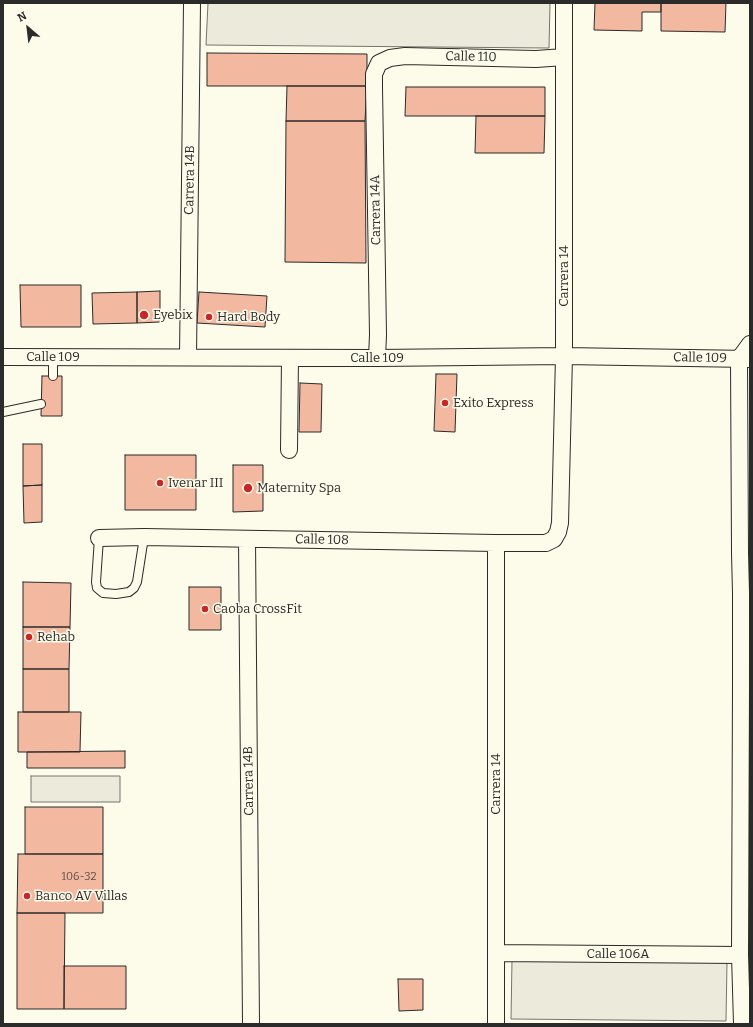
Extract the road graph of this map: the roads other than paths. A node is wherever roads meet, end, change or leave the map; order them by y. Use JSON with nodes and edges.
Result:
{"nodes":[{"id":1,"x":192,"y":3,"type":"edge"},
{"id":2,"x":564,"y":3,"type":"edge"},
{"id":3,"x":564,"y":57,"type":"junction"},
{"id":4,"x":379,"y":63,"type":"joint"},
{"id":5,"x":750,"y":344,"type":"edge"},
{"id":6,"x":564,"y":356,"type":"junction"},
{"id":7,"x":3,"y":357,"type":"edge"},
{"id":8,"x":52,"y":357,"type":"junction"},
{"id":9,"x":188,"y":357,"type":"junction"},
{"id":10,"x":290,"y":358,"type":"junction"},
{"id":11,"x":377,"y":358,"type":"junction"},
{"id":12,"x":744,"y":359,"type":"edge"},
{"id":13,"x":53,"y":376,"type":"dead end"},
{"id":14,"x":41,"y":404,"type":"dead end"},
{"id":15,"x":3,"y":412,"type":"edge"},
{"id":16,"x":289,"y":450,"type":"dead end"},
{"id":17,"x":144,"y":537,"type":"junction"},
{"id":18,"x":99,"y":538,"type":"joint"},
{"id":19,"x":247,"y":539,"type":"junction"},
{"id":20,"x":496,"y":543,"type":"junction"},
{"id":21,"x":546,"y":543,"type":"joint"},
{"id":22,"x":745,"y":553,"type":"edge"},
{"id":23,"x":746,"y":684,"type":"edge"},
{"id":24,"x":496,"y":953,"type":"junction"},
{"id":25,"x":740,"y":955,"type":"junction"},
{"id":26,"x":251,"y":1024,"type":"edge"},
{"id":27,"x":496,"y":1024,"type":"edge"},
{"id":28,"x":742,"y":1024,"type":"edge"}],
"edges":[{"from":1,"to":9,"type":"street","name":"Carrera 14B"},
{"from":2,"to":3,"type":"street","name":"Carrera 14"},
{"from":3,"to":4,"type":"street","name":"Calle 110"},
{"from":3,"to":6,"type":"street","name":"Carrera 14"},
{"from":4,"to":11,"type":"street","name":"Carrera 14A"},
{"from":5,"to":12,"type":"street"},
{"from":6,"to":11,"type":"street","name":"Calle 109"},
{"from":6,"to":12,"type":"street","name":"Calle 109"},
{"from":6,"to":21,"type":"street","name":"Carrera 14"},
{"from":7,"to":8,"type":"street","name":"Calle 109"},
{"from":8,"to":9,"type":"street","name":"Calle 109"},
{"from":8,"to":13,"type":"lane"},
{"from":9,"to":10,"type":"street","name":"Calle 109"},
{"from":10,"to":11,"type":"street","name":"Calle 109"},
{"from":10,"to":16,"type":"street"},
{"from":12,"to":22,"type":"street"},
{"from":14,"to":15,"type":"lane"},
{"from":17,"to":18,"type":"street","name":"Calle 108"},
{"from":17,"to":18,"type":"lane"},
{"from":17,"to":19,"type":"street","name":"Calle 108"},
{"from":19,"to":20,"type":"street","name":"Calle 108"},
{"from":19,"to":26,"type":"street","name":"Carrera 14B"},
{"from":20,"to":21,"type":"street","name":"Calle 108"},
{"from":20,"to":24,"type":"street","name":"Carrera 14"},
{"from":22,"to":23,"type":"street"},
{"from":23,"to":25,"type":"street"},
{"from":24,"to":25,"type":"street","name":"Calle 106A"},
{"from":24,"to":27,"type":"street","name":"Carrera 14"},
{"from":25,"to":28,"type":"street"}]}
